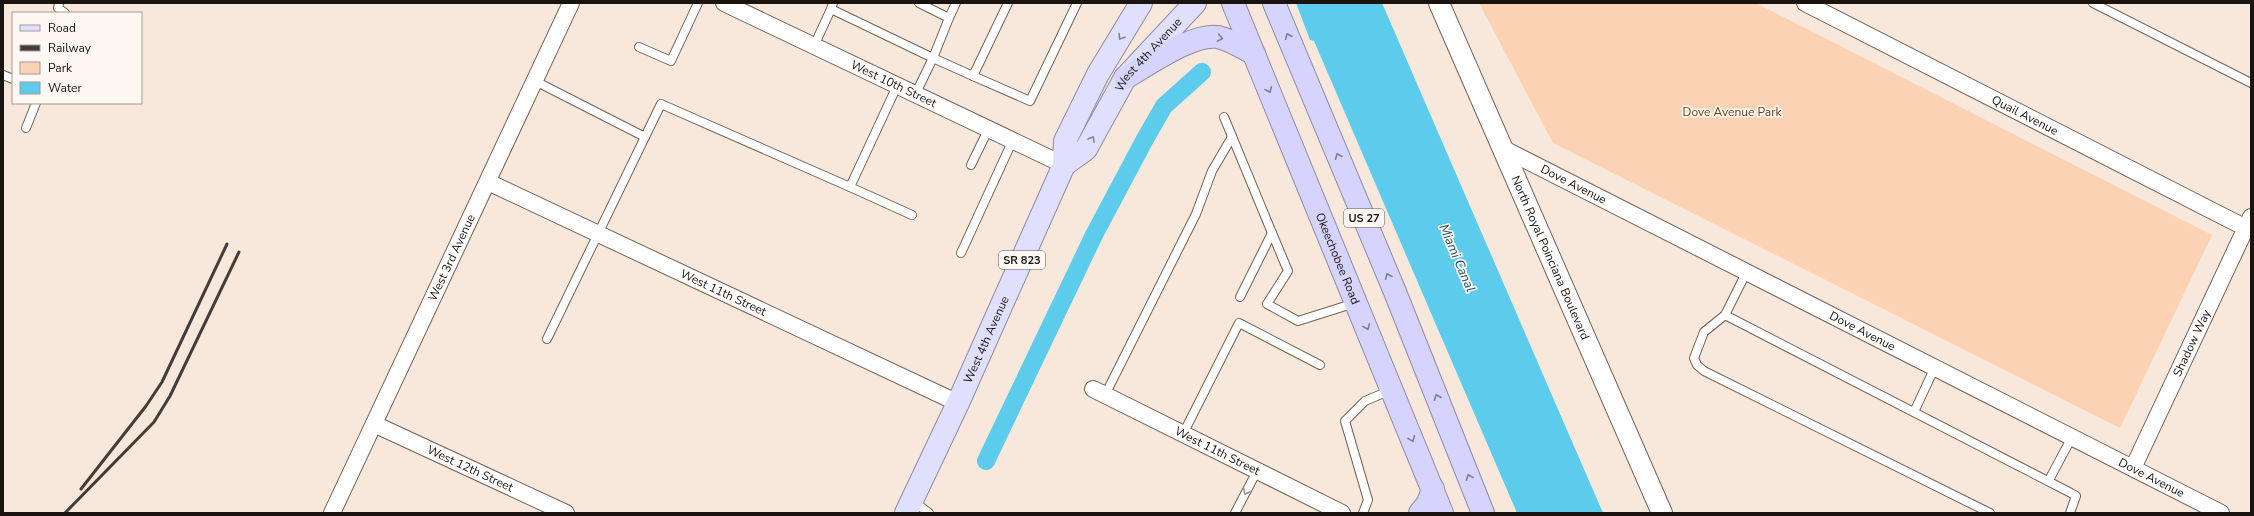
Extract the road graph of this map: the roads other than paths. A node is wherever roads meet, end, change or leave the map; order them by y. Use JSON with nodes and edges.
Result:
{"nodes":[{"id":1,"x":59,"y":3,"type":"edge"},
{"id":2,"x":571,"y":3,"type":"edge"},
{"id":3,"x":698,"y":3,"type":"edge"},
{"id":4,"x":724,"y":3,"type":"edge"},
{"id":5,"x":919,"y":3,"type":"edge"},
{"id":6,"x":956,"y":3,"type":"edge"},
{"id":7,"x":1008,"y":3,"type":"edge"},
{"id":8,"x":1077,"y":3,"type":"edge"},
{"id":9,"x":1141,"y":3,"type":"edge"},
{"id":10,"x":1195,"y":3,"type":"edge"},
{"id":11,"x":1233,"y":3,"type":"edge"},
{"id":12,"x":1274,"y":3,"type":"edge"},
{"id":13,"x":1439,"y":3,"type":"edge"},
{"id":14,"x":1805,"y":3,"type":"edge"},
{"id":15,"x":2093,"y":3,"type":"edge"},
{"id":16,"x":832,"y":6,"type":"edge"},
{"id":17,"x":64,"y":12,"type":"edge"},
{"id":18,"x":949,"y":18,"type":"junction"},
{"id":19,"x":814,"y":46,"type":"junction"},
{"id":20,"x":639,"y":47,"type":"dead end"},
{"id":21,"x":1254,"y":54,"type":"junction"},
{"id":22,"x":932,"y":58,"type":"junction"},
{"id":23,"x":973,"y":76,"type":"junction"},
{"id":24,"x":1125,"y":78,"type":"junction"},
{"id":25,"x":535,"y":81,"type":"junction"},
{"id":26,"x":2251,"y":83,"type":"edge"},
{"id":27,"x":897,"y":86,"type":"junction"},
{"id":28,"x":915,"y":95,"type":"junction"},
{"id":29,"x":36,"y":104,"type":"edge"},
{"id":30,"x":1224,"y":117,"type":"dead end"},
{"id":31,"x":26,"y":128,"type":"dead end"},
{"id":32,"x":988,"y":130,"type":"junction"},
{"id":33,"x":645,"y":137,"type":"junction"},
{"id":34,"x":1232,"y":137,"type":"junction"},
{"id":35,"x":1012,"y":142,"type":"junction"},
{"id":36,"x":1504,"y":149,"type":"junction"},
{"id":37,"x":971,"y":165,"type":"dead end"},
{"id":38,"x":1064,"y":165,"type":"junction"},
{"id":39,"x":488,"y":182,"type":"junction"},
{"id":40,"x":850,"y":187,"type":"junction"},
{"id":41,"x":912,"y":215,"type":"dead end"},
{"id":42,"x":2248,"y":223,"type":"edge"},
{"id":43,"x":1272,"y":233,"type":"junction"},
{"id":44,"x":597,"y":234,"type":"junction"},
{"id":45,"x":961,"y":253,"type":"dead end"},
{"id":46,"x":1747,"y":271,"type":"junction"},
{"id":47,"x":1240,"y":296,"type":"dead end"},
{"id":48,"x":1357,"y":303,"type":"junction"},
{"id":49,"x":1725,"y":315,"type":"junction"},
{"id":50,"x":547,"y":339,"type":"dead end"},
{"id":51,"x":1320,"y":365,"type":"dead end"},
{"id":52,"x":1935,"y":367,"type":"junction"},
{"id":53,"x":1392,"y":390,"type":"junction"},
{"id":54,"x":1099,"y":392,"type":"joint"},
{"id":55,"x":958,"y":403,"type":"junction"},
{"id":56,"x":1914,"y":412,"type":"junction"},
{"id":57,"x":374,"y":424,"type":"junction"},
{"id":58,"x":1183,"y":434,"type":"junction"},
{"id":59,"x":2072,"y":437,"type":"junction"},
{"id":60,"x":2133,"y":468,"type":"junction"},
{"id":61,"x":1257,"y":471,"type":"junction"},
{"id":62,"x":2050,"y":480,"type":"junction"},
{"id":63,"x":1433,"y":489,"type":"junction"},
{"id":64,"x":916,"y":509,"type":"edge"},
{"id":65,"x":332,"y":513,"type":"edge"},
{"id":66,"x":566,"y":513,"type":"edge"},
{"id":67,"x":1235,"y":513,"type":"edge"},
{"id":68,"x":1342,"y":513,"type":"edge"},
{"id":69,"x":1363,"y":513,"type":"edge"},
{"id":70,"x":1420,"y":513,"type":"edge"},
{"id":71,"x":1442,"y":513,"type":"edge"},
{"id":72,"x":1483,"y":513,"type":"edge"},
{"id":73,"x":1662,"y":513,"type":"edge"},
{"id":74,"x":1990,"y":513,"type":"edge"},
{"id":75,"x":2070,"y":513,"type":"edge"},
{"id":76,"x":2221,"y":513,"type":"edge"}],
"edges":[{"from":1,"to":17,"type":"lane"},
{"from":2,"to":25,"type":"street","name":"West 3rd Avenue"},
{"from":3,"to":20,"type":"lane"},
{"from":4,"to":19,"type":"street","name":"West 10th Street"},
{"from":5,"to":18,"type":"lane"},
{"from":6,"to":18,"type":"lane"},
{"from":7,"to":23,"type":"lane"},
{"from":8,"to":23,"type":"lane"},
{"from":9,"to":38,"type":"main road","name":"West 4th Avenue","number":"SR 823","one_way":true},
{"from":10,"to":24,"type":"main road","name":"West 4th Avenue","number":"SR 823"},
{"from":11,"to":21,"type":"highway","name":"Okeechobee Road","number":"US 27"},
{"from":72,"to":12,"type":"highway","number":"US 27","one_way":true},
{"from":13,"to":36,"type":"street","name":"North Royal Poinciana Boulevard"},
{"from":14,"to":42,"type":"street","name":"Quail Avenue"},
{"from":15,"to":26,"type":"lane"},
{"from":16,"to":19,"type":"lane"},
{"from":16,"to":22,"type":"lane"},
{"from":18,"to":22,"type":"lane"},
{"from":19,"to":27,"type":"street","name":"West 10th Street"},
{"from":24,"to":21,"type":"highway","one_way":true},
{"from":21,"to":48,"type":"highway","name":"Okeechobee Road","number":"US 27","one_way":true},
{"from":22,"to":23,"type":"lane"},
{"from":22,"to":28,"type":"lane"},
{"from":38,"to":24,"type":"main road","name":"West 4th Avenue","number":"SR 823","one_way":true},
{"from":25,"to":33,"type":"lane"},
{"from":25,"to":39,"type":"street","name":"West 3rd Avenue"},
{"from":27,"to":28,"type":"street","name":"West 10th Street"},
{"from":27,"to":40,"type":"lane"},
{"from":28,"to":32,"type":"street","name":"West 10th Street"},
{"from":29,"to":31,"type":"lane"},
{"from":30,"to":34,"type":"lane"},
{"from":32,"to":35,"type":"street","name":"West 10th Street"},
{"from":32,"to":37,"type":"lane"},
{"from":33,"to":40,"type":"lane"},
{"from":33,"to":44,"type":"lane"},
{"from":34,"to":43,"type":"lane"},
{"from":34,"to":54,"type":"lane"},
{"from":35,"to":38,"type":"street","name":"West 10th Street"},
{"from":35,"to":45,"type":"lane"},
{"from":36,"to":46,"type":"street","name":"Dove Avenue"},
{"from":36,"to":73,"type":"street","name":"North Royal Poinciana Boulevard"},
{"from":38,"to":55,"type":"main road","name":"West 4th Avenue","number":"SR 823"},
{"from":39,"to":44,"type":"street","name":"West 11th Street"},
{"from":39,"to":57,"type":"street","name":"West 3rd Avenue"},
{"from":40,"to":41,"type":"lane"},
{"from":42,"to":60,"type":"street","name":"Shadow Way"},
{"from":43,"to":47,"type":"lane"},
{"from":43,"to":48,"type":"lane"},
{"from":44,"to":50,"type":"lane"},
{"from":44,"to":55,"type":"street","name":"West 11th Street"},
{"from":46,"to":49,"type":"lane"},
{"from":46,"to":52,"type":"street","name":"Dove Avenue"},
{"from":48,"to":53,"type":"highway","name":"Okeechobee Road","number":"US 27","one_way":true},
{"from":49,"to":56,"type":"lane"},
{"from":49,"to":74,"type":"lane"},
{"from":51,"to":58,"type":"lane"},
{"from":52,"to":56,"type":"lane"},
{"from":52,"to":59,"type":"street","name":"Dove Avenue"},
{"from":53,"to":63,"type":"highway","name":"Okeechobee Road","number":"US 27","one_way":true},
{"from":53,"to":69,"type":"lane"},
{"from":54,"to":58,"type":"street","name":"West 11th Street"},
{"from":55,"to":64,"type":"main road","name":"West 4th Avenue","number":"SR 823"},
{"from":56,"to":62,"type":"lane"},
{"from":57,"to":65,"type":"street","name":"West 3rd Avenue"},
{"from":57,"to":66,"type":"street","name":"West 12th Street"},
{"from":58,"to":61,"type":"street","name":"West 11th Street"},
{"from":59,"to":60,"type":"street","name":"Dove Avenue"},
{"from":59,"to":62,"type":"lane"},
{"from":60,"to":76,"type":"street","name":"Dove Avenue"},
{"from":61,"to":67,"type":"lane","one_way":true},
{"from":61,"to":68,"type":"street","name":"West 11th Street"},
{"from":62,"to":75,"type":"lane"},
{"from":63,"to":70,"type":"highway"},
{"from":63,"to":71,"type":"highway","name":"Okeechobee Road","number":"US 27"}]}
